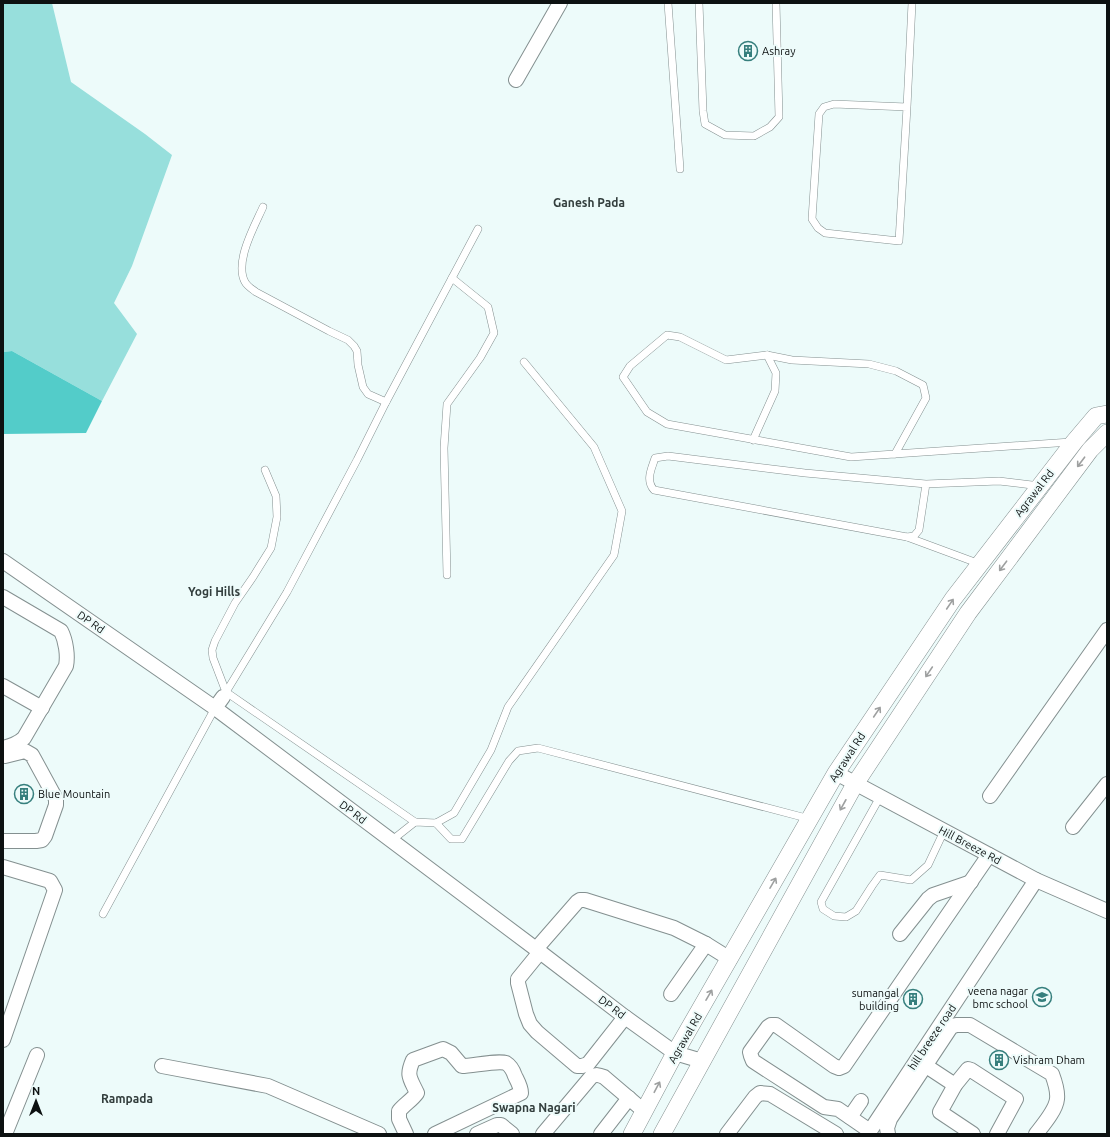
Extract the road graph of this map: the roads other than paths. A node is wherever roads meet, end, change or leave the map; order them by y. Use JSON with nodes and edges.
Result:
{"nodes":[{"id":1,"x":560,"y":3,"type":"edge"},
{"id":2,"x":668,"y":3,"type":"edge"},
{"id":3,"x":699,"y":3,"type":"edge"},
{"id":4,"x":776,"y":3,"type":"edge"},
{"id":5,"x":912,"y":3,"type":"edge"},
{"id":6,"x":516,"y":80,"type":"dead end"},
{"id":7,"x":907,"y":108,"type":"junction"},
{"id":8,"x":680,"y":169,"type":"dead end"},
{"id":9,"x":263,"y":207,"type":"dead end"},
{"id":10,"x":478,"y":228,"type":"dead end"},
{"id":11,"x":452,"y":278,"type":"junction"},
{"id":12,"x":767,"y":355,"type":"junction"},
{"id":13,"x":524,"y":362,"type":"dead end"},
{"id":14,"x":386,"y":402,"type":"junction"},
{"id":15,"x":1107,"y":414,"type":"edge"},
{"id":16,"x":1107,"y":433,"type":"edge"},
{"id":17,"x":753,"y":440,"type":"junction"},
{"id":18,"x":1074,"y":442,"type":"junction"},
{"id":19,"x":895,"y":454,"type":"junction"},
{"id":20,"x":265,"y":470,"type":"dead end"},
{"id":21,"x":926,"y":484,"type":"junction"},
{"id":22,"x":1040,"y":486,"type":"junction"},
{"id":23,"x":907,"y":537,"type":"junction"},
{"id":24,"x":3,"y":561,"type":"edge"},
{"id":25,"x":980,"y":564,"type":"junction"},
{"id":26,"x":447,"y":574,"type":"dead end"},
{"id":27,"x":3,"y":597,"type":"edge"},
{"id":28,"x":1107,"y":630,"type":"edge"},
{"id":29,"x":3,"y":686,"type":"edge"},
{"id":30,"x":222,"y":699,"type":"junction"},
{"id":31,"x":42,"y":708,"type":"junction"},
{"id":32,"x":3,"y":748,"type":"edge"},
{"id":33,"x":3,"y":756,"type":"edge"},
{"id":34,"x":836,"y":773,"type":"junction"},
{"id":35,"x":855,"y":784,"type":"junction"},
{"id":36,"x":1107,"y":784,"type":"edge"},
{"id":37,"x":990,"y":796,"type":"dead end"},
{"id":38,"x":880,"y":797,"type":"junction"},
{"id":39,"x":810,"y":819,"type":"junction"},
{"id":40,"x":415,"y":822,"type":"junction"},
{"id":41,"x":436,"y":823,"type":"junction"},
{"id":42,"x":1073,"y":827,"type":"dead end"},
{"id":43,"x":944,"y":831,"type":"junction"},
{"id":44,"x":3,"y":841,"type":"edge"},
{"id":45,"x":391,"y":841,"type":"junction"},
{"id":46,"x":989,"y":855,"type":"junction"},
{"id":47,"x":3,"y":867,"type":"edge"},
{"id":48,"x":1036,"y":880,"type":"junction"},
{"id":49,"x":970,"y":882,"type":"junction"},
{"id":50,"x":1107,"y":911,"type":"edge"},
{"id":51,"x":103,"y":914,"type":"dead end"},
{"id":52,"x":900,"y":934,"type":"dead end"},
{"id":53,"x":706,"y":944,"type":"junction"},
{"id":54,"x":538,"y":951,"type":"junction"},
{"id":55,"x":730,"y":959,"type":"junction"},
{"id":56,"x":671,"y":994,"type":"dead end"},
{"id":57,"x":625,"y":1017,"type":"junction"},
{"id":58,"x":3,"y":1040,"type":"edge"},
{"id":59,"x":675,"y":1054,"type":"junction"},
{"id":60,"x":37,"y":1055,"type":"dead end"},
{"id":61,"x":702,"y":1061,"type":"junction"},
{"id":62,"x":921,"y":1062,"type":"junction"},
{"id":63,"x":162,"y":1066,"type":"dead end"},
{"id":64,"x":955,"y":1085,"type":"junction"},
{"id":65,"x":629,"y":1098,"type":"junction"},
{"id":66,"x":861,"y":1101,"type":"dead end"},
{"id":67,"x":644,"y":1111,"type":"junction"},
{"id":68,"x":850,"y":1117,"type":"junction"},
{"id":69,"x":869,"y":1132,"type":"edge"},
{"id":70,"x":5,"y":1134,"type":"edge"},
{"id":71,"x":379,"y":1134,"type":"edge"},
{"id":72,"x":406,"y":1134,"type":"edge"},
{"id":73,"x":434,"y":1134,"type":"edge"},
{"id":74,"x":477,"y":1134,"type":"edge"},
{"id":75,"x":512,"y":1134,"type":"edge"},
{"id":76,"x":543,"y":1134,"type":"edge"},
{"id":77,"x":601,"y":1134,"type":"edge"},
{"id":78,"x":632,"y":1134,"type":"edge"},
{"id":79,"x":662,"y":1134,"type":"edge"},
{"id":80,"x":727,"y":1134,"type":"edge"},
{"id":81,"x":836,"y":1134,"type":"edge"},
{"id":82,"x":888,"y":1134,"type":"edge"},
{"id":83,"x":973,"y":1134,"type":"edge"},
{"id":84,"x":997,"y":1134,"type":"edge"},
{"id":85,"x":1036,"y":1134,"type":"edge"}],
"edges":[{"from":1,"to":6,"type":"street"},
{"from":2,"to":8,"type":"lane"},
{"from":3,"to":4,"type":"lane"},
{"from":5,"to":7,"type":"lane"},
{"from":7,"to":7,"type":"lane"},
{"from":9,"to":14,"type":"lane"},
{"from":10,"to":11,"type":"lane"},
{"from":11,"to":14,"type":"lane"},
{"from":11,"to":26,"type":"lane"},
{"from":12,"to":17,"type":"lane"},
{"from":12,"to":17,"type":"lane"},
{"from":12,"to":19,"type":"lane"},
{"from":13,"to":41,"type":"lane"},
{"from":14,"to":30,"type":"lane"},
{"from":15,"to":18,"type":"street","name":"Agrawal Rd"},
{"from":16,"to":35,"type":"street","name":"Agrawal Rd","one_way":true},
{"from":17,"to":19,"type":"lane"},
{"from":18,"to":19,"type":"lane"},
{"from":18,"to":22,"type":"street","name":"Agrawal Rd"},
{"from":20,"to":30,"type":"lane"},
{"from":21,"to":22,"type":"lane"},
{"from":21,"to":23,"type":"lane"},
{"from":21,"to":23,"type":"lane"},
{"from":22,"to":25,"type":"street","name":"Agrawal Rd"},
{"from":23,"to":25,"type":"lane"},
{"from":24,"to":30,"type":"street","name":"DP Rd"},
{"from":34,"to":25,"type":"street","name":"Agrawal Rd","one_way":true},
{"from":27,"to":31,"type":"street"},
{"from":28,"to":37,"type":"street"},
{"from":29,"to":31,"type":"street"},
{"from":30,"to":40,"type":"lane"},
{"from":30,"to":45,"type":"street","name":"DP Rd"},
{"from":30,"to":51,"type":"lane"},
{"from":31,"to":32,"type":"street"},
{"from":33,"to":44,"type":"street"},
{"from":34,"to":35,"type":"street","name":"Hill Breeze Rd"},
{"from":34,"to":39,"type":"street","name":"Agrawal Rd"},
{"from":35,"to":38,"type":"street","name":"Hill Breeze Rd"},
{"from":35,"to":61,"type":"street","name":"Agrawal Rd","one_way":true},
{"from":36,"to":42,"type":"street"},
{"from":38,"to":43,"type":"street","name":"Hill Breeze Rd"},
{"from":38,"to":43,"type":"lane"},
{"from":39,"to":41,"type":"lane"},
{"from":55,"to":39,"type":"street","name":"Agrawal Rd","one_way":true},
{"from":40,"to":41,"type":"lane"},
{"from":40,"to":45,"type":"lane"},
{"from":43,"to":46,"type":"street","name":"Hill Breeze Rd"},
{"from":45,"to":54,"type":"street","name":"DP Rd"},
{"from":46,"to":48,"type":"street","name":"Hill Breeze Rd"},
{"from":46,"to":49,"type":"street"},
{"from":47,"to":58,"type":"street"},
{"from":48,"to":50,"type":"street","name":"Hill Breeze Rd"},
{"from":48,"to":62,"type":"street","name":"hill breeze road"},
{"from":49,"to":52,"type":"street"},
{"from":49,"to":68,"type":"street"},
{"from":53,"to":54,"type":"street"},
{"from":53,"to":55,"type":"street"},
{"from":53,"to":56,"type":"street"},
{"from":54,"to":57,"type":"street","name":"DP Rd"},
{"from":54,"to":57,"type":"street"},
{"from":59,"to":55,"type":"street","name":"Agrawal Rd","one_way":true},
{"from":57,"to":59,"type":"street","name":"DP Rd"},
{"from":59,"to":61,"type":"street","name":"DP Rd"},
{"from":67,"to":59,"type":"street","name":"Agrawal Rd","one_way":true},
{"from":60,"to":70,"type":"street"},
{"from":61,"to":79,"type":"street","name":"Agrawal Rd"},
{"from":62,"to":64,"type":"street"},
{"from":62,"to":69,"type":"street","name":"hill breeze road"},
{"from":62,"to":82,"type":"street"},
{"from":62,"to":85,"type":"street"},
{"from":63,"to":71,"type":"street"},
{"from":64,"to":83,"type":"street"},
{"from":64,"to":84,"type":"street"},
{"from":65,"to":67,"type":"street"},
{"from":65,"to":76,"type":"street"},
{"from":65,"to":77,"type":"street"},
{"from":66,"to":68,"type":"street"},
{"from":67,"to":78,"type":"street","name":"Agrawal Rd"},
{"from":68,"to":69,"type":"street"},
{"from":72,"to":73,"type":"street"},
{"from":74,"to":75,"type":"street"},
{"from":80,"to":81,"type":"street"}]}
